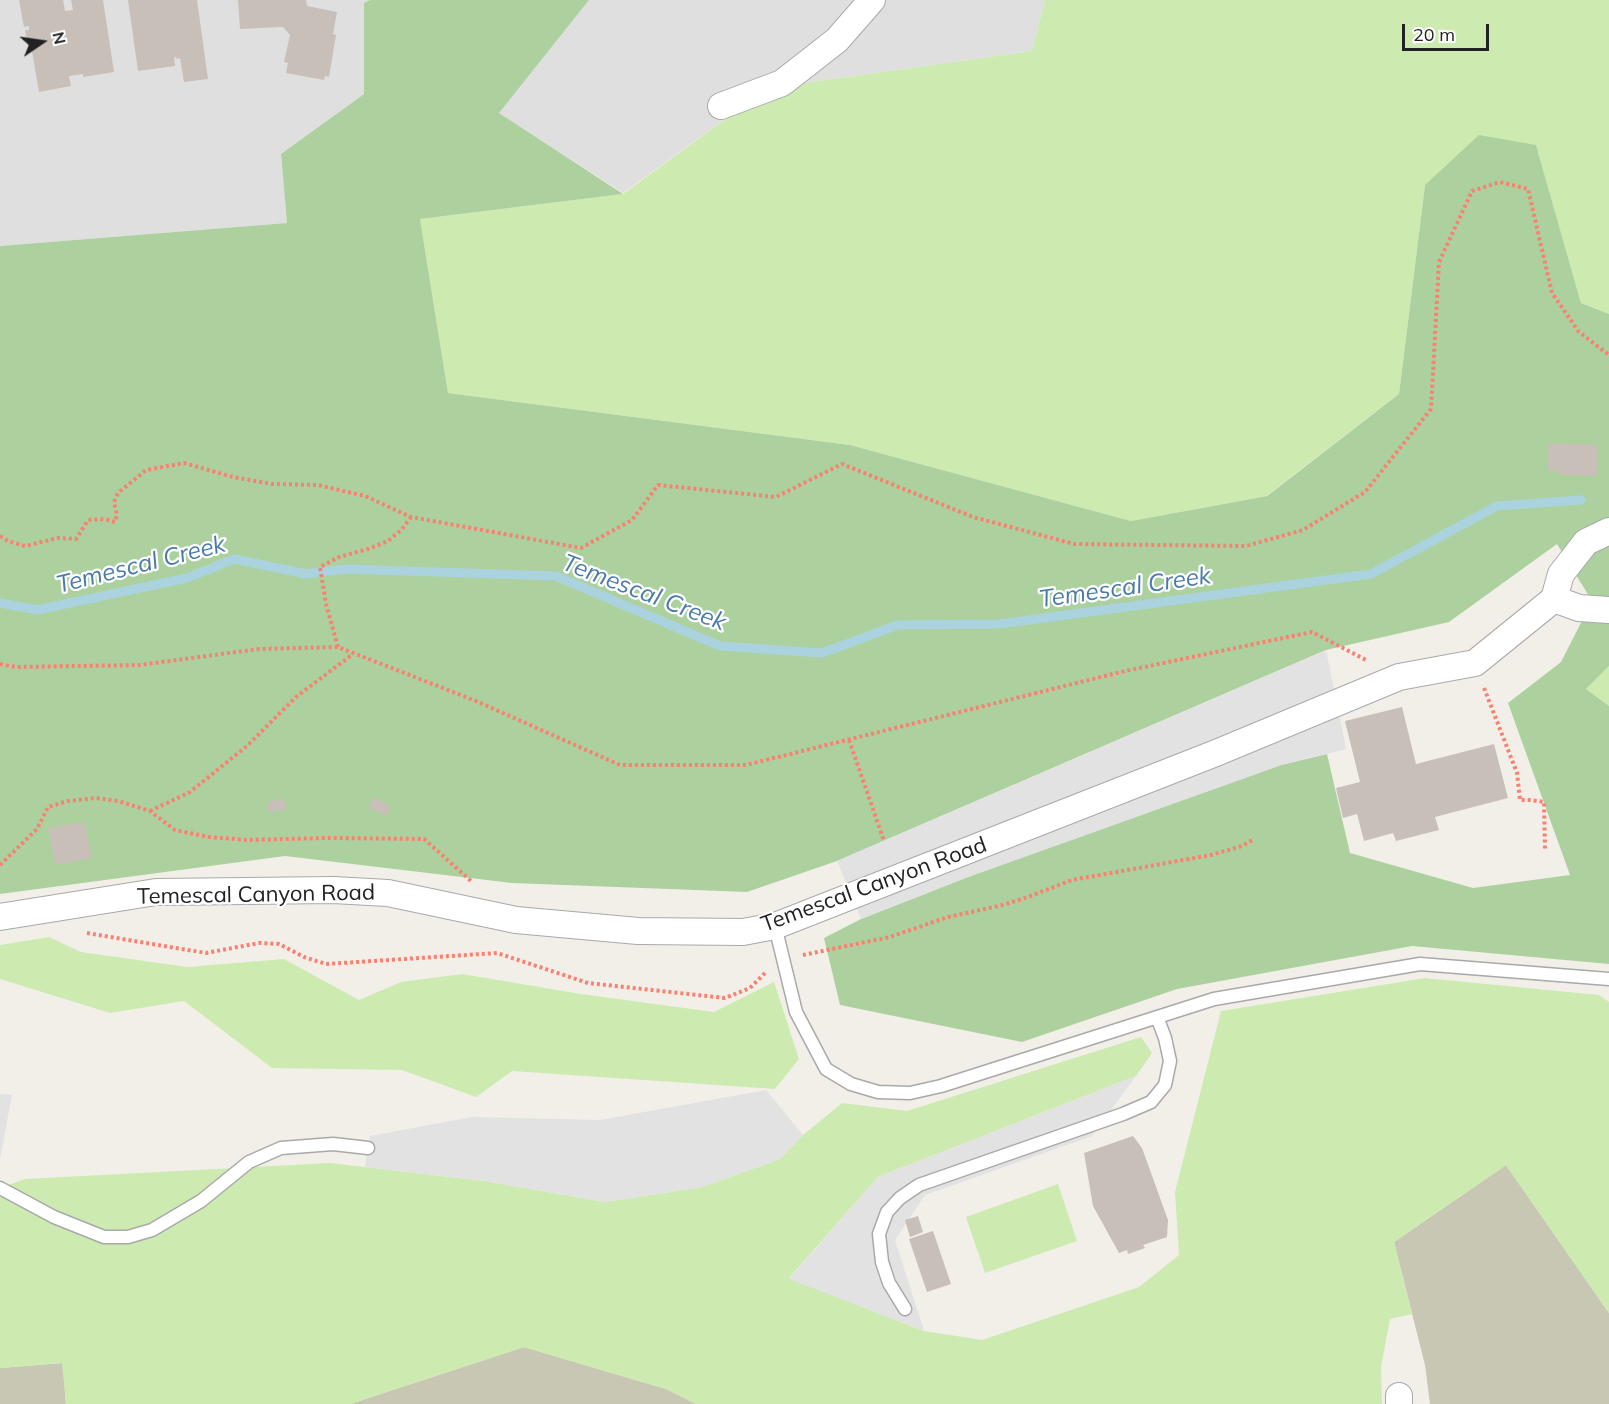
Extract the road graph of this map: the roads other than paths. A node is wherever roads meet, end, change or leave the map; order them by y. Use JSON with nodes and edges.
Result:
{"nodes":[{"id":1,"x":872,"y":0,"type":"edge"},
{"id":2,"x":721,"y":106,"type":"dead end"},
{"id":3,"x":1609,"y":531,"type":"edge"},
{"id":4,"x":1554,"y":599,"type":"junction"},
{"id":5,"x":1609,"y":610,"type":"edge"},
{"id":6,"x":0,"y":917,"type":"edge"},
{"id":7,"x":775,"y":926,"type":"junction"},
{"id":8,"x":1609,"y":979,"type":"edge"},
{"id":9,"x":1157,"y":1017,"type":"junction"},
{"id":10,"x":368,"y":1148,"type":"dead end"},
{"id":11,"x":0,"y":1188,"type":"edge"},
{"id":12,"x":905,"y":1309,"type":"dead end"}],
"edges":[{"from":1,"to":2,"type":"street"},
{"from":3,"to":4,"type":"street"},
{"from":4,"to":5,"type":"street"},
{"from":4,"to":7,"type":"street","name":"Temescal Canyon Road"},
{"from":6,"to":7,"type":"street","name":"Temescal Canyon Road"},
{"from":7,"to":9,"type":"lane"},
{"from":8,"to":9,"type":"lane"},
{"from":9,"to":12,"type":"lane"},
{"from":10,"to":11,"type":"lane"}]}
